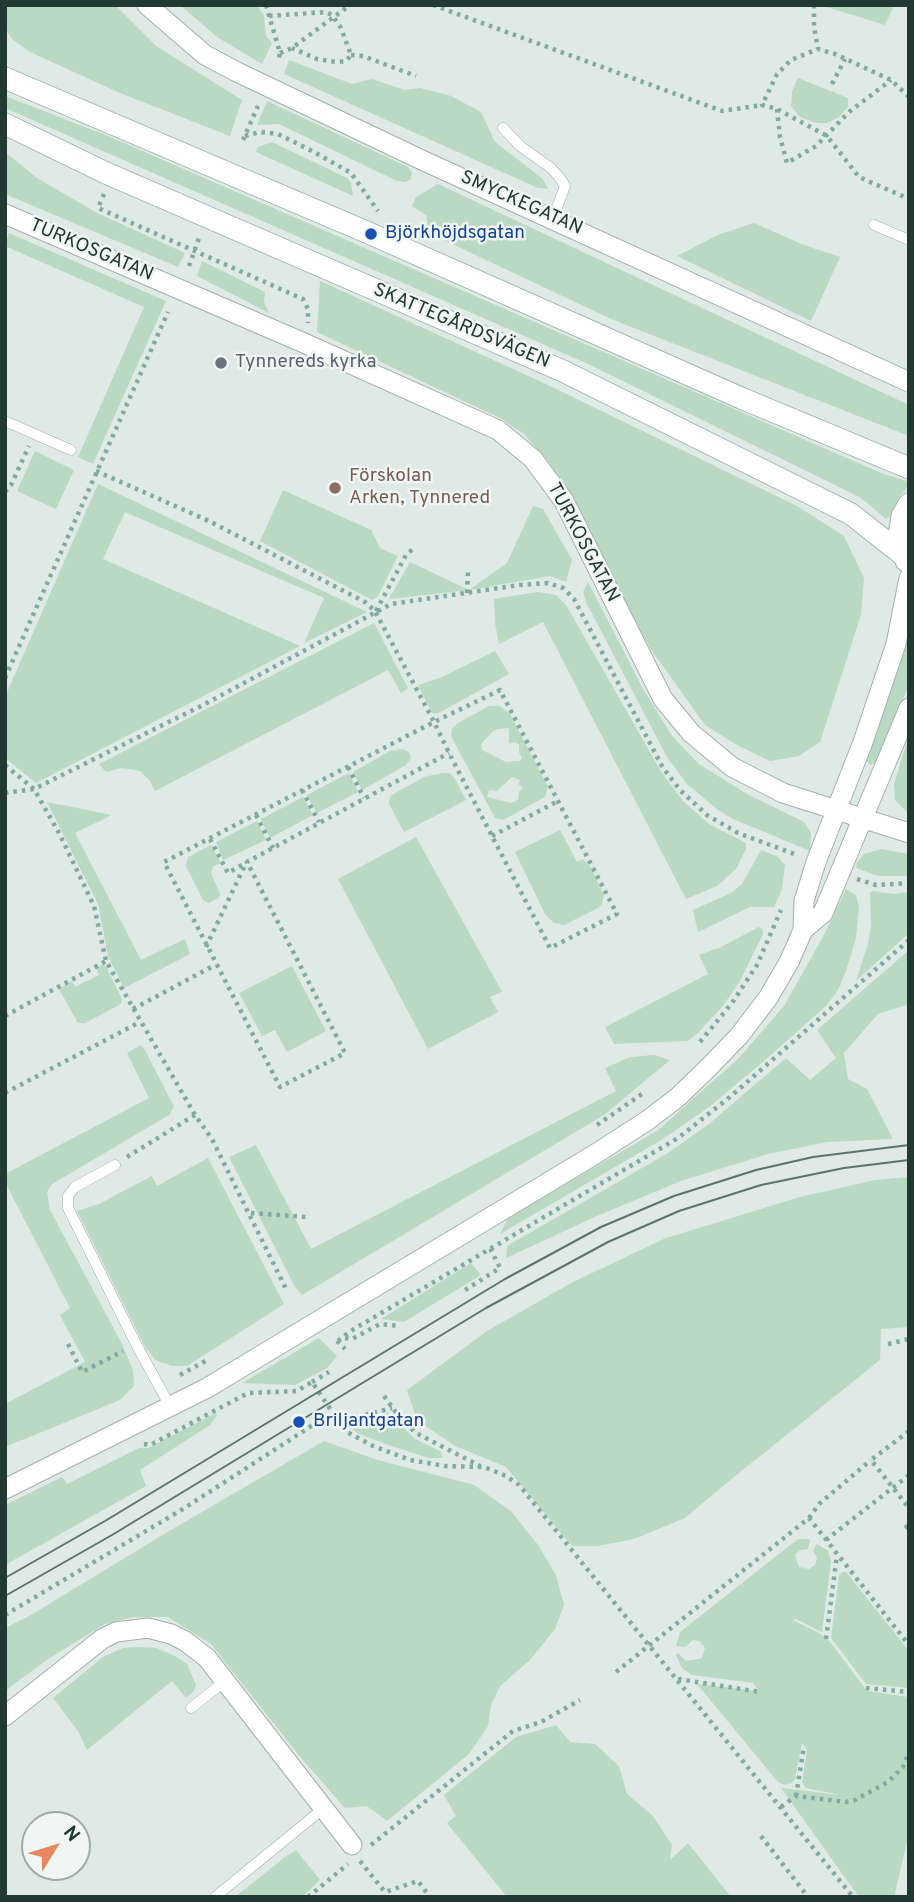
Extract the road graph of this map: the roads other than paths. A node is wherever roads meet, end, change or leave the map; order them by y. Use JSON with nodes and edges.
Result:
{"nodes":[{"id":1,"x":147,"y":5,"type":"edge"},
{"id":2,"x":5,"y":79,"type":"edge"},
{"id":3,"x":5,"y":124,"type":"edge"},
{"id":4,"x":503,"y":128,"type":"dead end"},
{"id":5,"x":5,"y":214,"type":"edge"},
{"id":6,"x":553,"y":218,"type":"junction"},
{"id":7,"x":874,"y":225,"type":"dead end"},
{"id":8,"x":909,"y":240,"type":"edge"},
{"id":9,"x":909,"y":382,"type":"edge"},
{"id":10,"x":5,"y":421,"type":"edge"},
{"id":11,"x":71,"y":450,"type":"dead end"},
{"id":12,"x":909,"y":468,"type":"edge"},
{"id":13,"x":909,"y":504,"type":"edge"},
{"id":14,"x":906,"y":560,"type":"edge"},
{"id":15,"x":909,"y":578,"type":"edge"},
{"id":16,"x":909,"y":708,"type":"edge"},
{"id":17,"x":836,"y":811,"type":"junction"},
{"id":18,"x":863,"y":820,"type":"junction"},
{"id":19,"x":909,"y":833,"type":"edge"},
{"id":20,"x":803,"y":930,"type":"junction"},
{"id":21,"x":115,"y":1165,"type":"road end"},
{"id":22,"x":171,"y":1408,"type":"junction"},
{"id":23,"x":5,"y":1489,"type":"edge"},
{"id":24,"x":225,"y":1681,"type":"junction"},
{"id":25,"x":191,"y":1707,"type":"dead end"},
{"id":26,"x":5,"y":1716,"type":"edge"},
{"id":27,"x":324,"y":1808,"type":"junction"},
{"id":28,"x":359,"y":1847,"type":"road end"},
{"id":29,"x":215,"y":1897,"type":"edge"}],
"edges":[{"from":1,"to":6,"type":"street","name":"SMYCKEGATAN"},
{"from":2,"to":12,"type":"street"},
{"from":3,"to":14,"type":"street","name":"SKATTEGÅRDSVÄGEN"},
{"from":4,"to":6,"type":"lane"},
{"from":5,"to":17,"type":"street","name":"TURKOSGATAN"},
{"from":6,"to":9,"type":"street","name":"SMYCKEGATAN"},
{"from":7,"to":8,"type":"lane"},
{"from":10,"to":11,"type":"lane"},
{"from":13,"to":14,"type":"street","name":"SKATTEGÅRDSVÄGEN"},
{"from":15,"to":17,"type":"street"},
{"from":16,"to":18,"type":"street"},
{"from":17,"to":18,"type":"street"},
{"from":17,"to":20,"type":"street"},
{"from":18,"to":19,"type":"street"},
{"from":18,"to":20,"type":"street"},
{"from":20,"to":22,"type":"street"},
{"from":21,"to":22,"type":"lane"},
{"from":22,"to":23,"type":"street"},
{"from":24,"to":25,"type":"lane"},
{"from":24,"to":26,"type":"street"},
{"from":24,"to":27,"type":"street"},
{"from":27,"to":28,"type":"street"},
{"from":27,"to":29,"type":"lane"}]}
